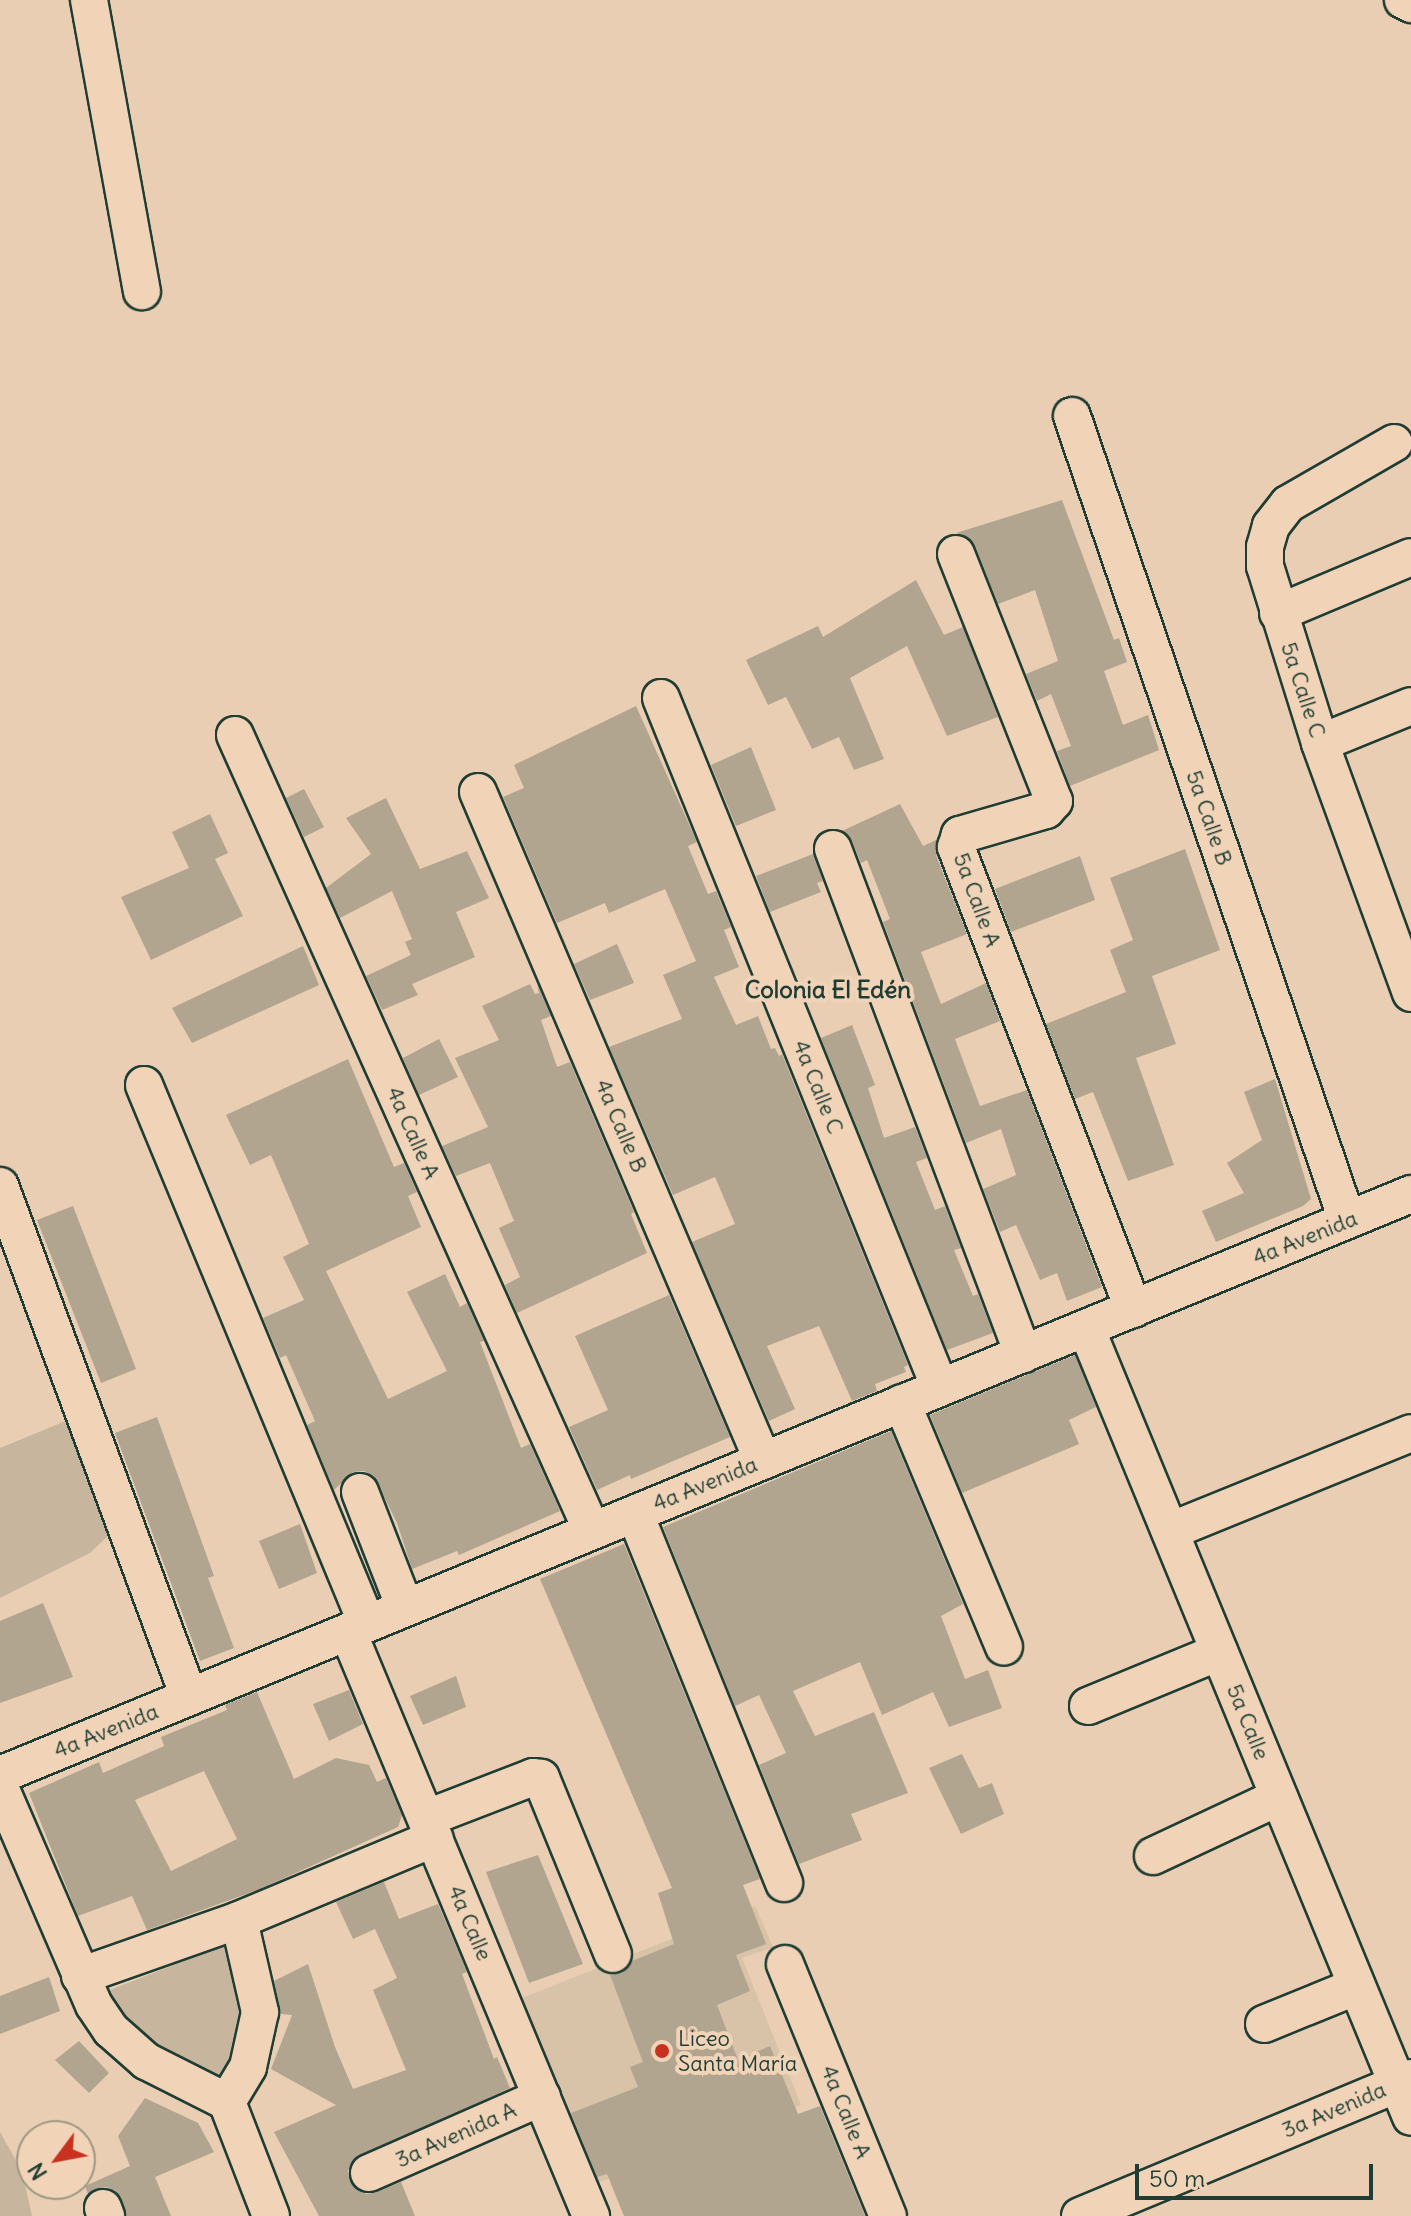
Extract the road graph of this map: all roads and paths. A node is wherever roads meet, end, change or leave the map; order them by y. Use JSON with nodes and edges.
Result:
{"nodes":[{"id":1,"x":89,"y":0,"type":"edge"},
{"id":2,"x":1403,"y":0,"type":"edge"},
{"id":3,"x":1411,"y":4,"type":"edge"},
{"id":4,"x":142,"y":291,"type":"dead end"},
{"id":5,"x":1072,"y":416,"type":"dead end"},
{"id":6,"x":1394,"y":443,"type":"dead end"},
{"id":7,"x":956,"y":554,"type":"dead end"},
{"id":8,"x":1411,"y":557,"type":"edge"},
{"id":9,"x":1278,"y":613,"type":"junction"},
{"id":10,"x":661,"y":698,"type":"dead end"},
{"id":11,"x":1411,"y":706,"type":"edge"},
{"id":12,"x":235,"y":735,"type":"dead end"},
{"id":13,"x":1320,"y":743,"type":"junction"},
{"id":14,"x":478,"y":792,"type":"dead end"},
{"id":15,"x":833,"y":849,"type":"dead end"},
{"id":16,"x":1400,"y":927,"type":"edge"},
{"id":17,"x":1411,"y":993,"type":"edge"},
{"id":18,"x":144,"y":1085,"type":"dead end"},
{"id":19,"x":0,"y":1186,"type":"edge"},
{"id":20,"x":1411,"y":1194,"type":"edge"},
{"id":21,"x":1347,"y":1220,"type":"junction"},
{"id":22,"x":1133,"y":1309,"type":"junction"},
{"id":23,"x":1086,"y":1328,"type":"junction"},
{"id":24,"x":1023,"y":1354,"type":"junction"},
{"id":25,"x":940,"y":1388,"type":"junction"},
{"id":26,"x":902,"y":1403,"type":"junction"},
{"id":27,"x":1411,"y":1433,"type":"edge"},
{"id":28,"x":763,"y":1461,"type":"junction"},
{"id":29,"x":360,"y":1492,"type":"dead end"},
{"id":30,"x":635,"y":1514,"type":"junction"},
{"id":31,"x":592,"y":1531,"type":"junction"},
{"id":32,"x":1170,"y":1531,"type":"junction"},
{"id":33,"x":405,"y":1608,"type":"junction"},
{"id":34,"x":357,"y":1628,"type":"junction"},
{"id":35,"x":1004,"y":1647,"type":"dead end"},
{"id":36,"x":1219,"y":1652,"type":"junction"},
{"id":37,"x":189,"y":1697,"type":"junction"},
{"id":38,"x":1088,"y":1706,"type":"dead end"},
{"id":39,"x":0,"y":1775,"type":"edge"},
{"id":40,"x":0,"y":1787,"type":"edge"},
{"id":41,"x":1279,"y":1797,"type":"junction"},
{"id":42,"x":431,"y":1828,"type":"junction"},
{"id":43,"x":1153,"y":1856,"type":"dead end"},
{"id":44,"x":784,"y":1883,"type":"dead end"},
{"id":45,"x":239,"y":1920,"type":"junction"},
{"id":46,"x":613,"y":1954,"type":"dead end"},
{"id":47,"x":785,"y":1964,"type":"dead end"},
{"id":48,"x":80,"y":1976,"type":"junction"},
{"id":49,"x":1357,"y":1986,"type":"junction"},
{"id":50,"x":1264,"y":2024,"type":"dead end"},
{"id":51,"x":1404,"y":2081,"type":"edge"},
{"id":52,"x":542,"y":2097,"type":"junction"},
{"id":53,"x":227,"y":2102,"type":"junction"},
{"id":54,"x":1411,"y":2117,"type":"edge"},
{"id":55,"x":369,"y":2173,"type":"dead end"},
{"id":56,"x":1093,"y":2213,"type":"edge"},
{"id":57,"x":271,"y":2216,"type":"edge"},
{"id":58,"x":591,"y":2216,"type":"edge"},
{"id":59,"x":888,"y":2216,"type":"edge"}],
"edges":[{"from":1,"to":4,"type":"street"},
{"from":2,"to":3,"type":"street"},
{"from":5,"to":21,"type":"street","name":"5a Calle B"},
{"from":6,"to":9,"type":"street","name":"5a Calle C"},
{"from":7,"to":22,"type":"street","name":"5a Calle A"},
{"from":8,"to":9,"type":"street"},
{"from":9,"to":13,"type":"street","name":"5a Calle C"},
{"from":10,"to":25,"type":"street","name":"4a Calle C"},
{"from":11,"to":13,"type":"street"},
{"from":12,"to":31,"type":"street","name":"4a Calle A"},
{"from":13,"to":16,"type":"street","name":"5a Calle C"},
{"from":14,"to":28,"type":"street","name":"4a Calle B"},
{"from":15,"to":24,"type":"street"},
{"from":16,"to":17,"type":"street","name":"5a Calle C"},
{"from":18,"to":34,"type":"street","name":"4a Calle"},
{"from":19,"to":37,"type":"street"},
{"from":20,"to":21,"type":"street","name":"4a Avenida"},
{"from":21,"to":22,"type":"street","name":"4a Avenida"},
{"from":22,"to":23,"type":"street","name":"4a Avenida"},
{"from":23,"to":24,"type":"street","name":"4a Avenida"},
{"from":23,"to":32,"type":"street","name":"5a Calle"},
{"from":24,"to":25,"type":"street","name":"4a Avenida"},
{"from":25,"to":26,"type":"street","name":"4a Avenida"},
{"from":26,"to":28,"type":"street","name":"4a Avenida"},
{"from":26,"to":35,"type":"street"},
{"from":27,"to":32,"type":"street"},
{"from":28,"to":30,"type":"street","name":"4a Avenida"},
{"from":29,"to":33,"type":"street"},
{"from":30,"to":31,"type":"street","name":"4a Avenida"},
{"from":30,"to":44,"type":"street"},
{"from":31,"to":33,"type":"street","name":"4a Avenida"},
{"from":32,"to":36,"type":"street","name":"5a Calle"},
{"from":33,"to":34,"type":"street","name":"4a Avenida"},
{"from":34,"to":37,"type":"street","name":"4a Avenida"},
{"from":34,"to":42,"type":"street","name":"4a Calle"},
{"from":36,"to":38,"type":"street"},
{"from":36,"to":41,"type":"street","name":"5a Calle"},
{"from":37,"to":39,"type":"street","name":"4a Avenida"},
{"from":40,"to":48,"type":"street"},
{"from":41,"to":43,"type":"street"},
{"from":41,"to":49,"type":"street","name":"5a Calle"},
{"from":42,"to":45,"type":"street"},
{"from":42,"to":46,"type":"street"},
{"from":42,"to":52,"type":"street","name":"4a Calle"},
{"from":45,"to":48,"type":"street"},
{"from":45,"to":53,"type":"street"},
{"from":47,"to":59,"type":"street","name":"4a Calle A"},
{"from":48,"to":53,"type":"street"},
{"from":49,"to":50,"type":"street"},
{"from":49,"to":51,"type":"street","name":"5a Calle"},
{"from":51,"to":54,"type":"street","name":"5a Calle"},
{"from":51,"to":56,"type":"street","name":"3a Avenida"},
{"from":52,"to":55,"type":"street","name":"3a Avenida A"},
{"from":52,"to":58,"type":"street","name":"4a Calle"},
{"from":53,"to":57,"type":"street"}]}
